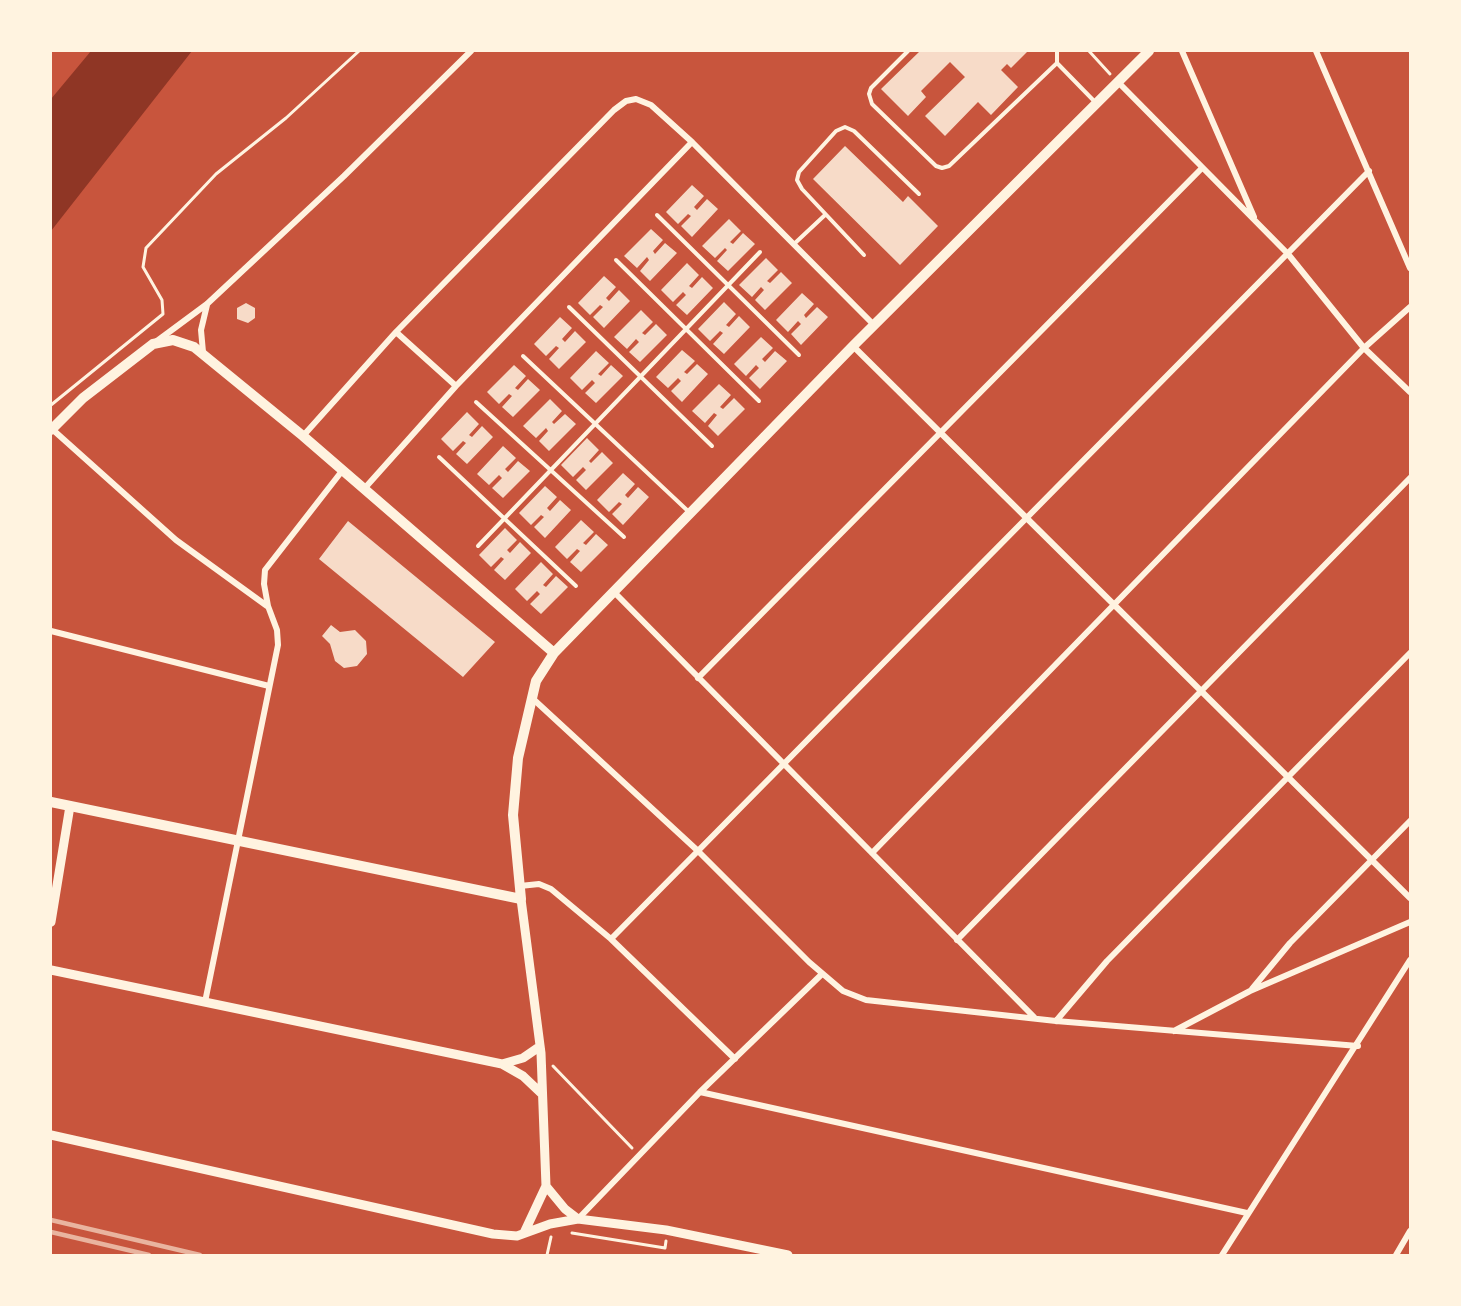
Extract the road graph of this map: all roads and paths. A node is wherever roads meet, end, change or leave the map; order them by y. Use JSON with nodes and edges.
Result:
{"nodes":[{"id":1,"x":358,"y":51,"type":"edge"},
{"id":2,"x":471,"y":51,"type":"edge"},
{"id":3,"x":908,"y":51,"type":"edge"},
{"id":4,"x":1057,"y":51,"type":"edge"},
{"id":5,"x":1089,"y":51,"type":"edge"},
{"id":6,"x":1149,"y":51,"type":"edge"},
{"id":7,"x":1182,"y":51,"type":"edge"},
{"id":8,"x":1316,"y":51,"type":"edge"},
{"id":9,"x":1057,"y":63,"type":"junction"},
{"id":10,"x":1118,"y":82,"type":"junction"},
{"id":11,"x":1096,"y":103,"type":"junction"},
{"id":12,"x":692,"y":142,"type":"junction"},
{"id":13,"x":1202,"y":168,"type":"junction"},
{"id":14,"x":1370,"y":171,"type":"junction"},
{"id":15,"x":919,"y":194,"type":"dead end"},
{"id":16,"x":657,"y":215,"type":"dead end"},
{"id":17,"x":825,"y":215,"type":"junction"},
{"id":18,"x":1256,"y":220,"type":"junction"},
{"id":19,"x":794,"y":244,"type":"junction"},
{"id":20,"x":760,"y":252,"type":"dead end"},
{"id":21,"x":1288,"y":254,"type":"junction"},
{"id":22,"x":864,"y":255,"type":"dead end"},
{"id":23,"x":616,"y":260,"type":"dead end"},
{"id":24,"x":1410,"y":268,"type":"edge"},
{"id":25,"x":729,"y":285,"type":"junction"},
{"id":26,"x":207,"y":304,"type":"junction"},
{"id":27,"x":569,"y":307,"type":"dead end"},
{"id":28,"x":1410,"y":307,"type":"edge"},
{"id":29,"x":874,"y":325,"type":"junction"},
{"id":30,"x":686,"y":329,"type":"junction"},
{"id":31,"x":396,"y":332,"type":"junction"},
{"id":32,"x":153,"y":344,"type":"junction"},
{"id":33,"x":853,"y":346,"type":"junction"},
{"id":34,"x":1365,"y":348,"type":"junction"},
{"id":35,"x":203,"y":352,"type":"junction"},
{"id":36,"x":799,"y":355,"type":"dead end"},
{"id":37,"x":523,"y":356,"type":"dead end"},
{"id":38,"x":640,"y":376,"type":"junction"},
{"id":39,"x":456,"y":386,"type":"junction"},
{"id":40,"x":1410,"y":392,"type":"edge"},
{"id":41,"x":759,"y":400,"type":"dead end"},
{"id":42,"x":476,"y":402,"type":"dead end"},
{"id":43,"x":51,"y":405,"type":"edge"},
{"id":44,"x":595,"y":424,"type":"junction"},
{"id":45,"x":52,"y":430,"type":"edge"},
{"id":46,"x":941,"y":433,"type":"junction"},
{"id":47,"x":303,"y":436,"type":"junction"},
{"id":48,"x":712,"y":446,"type":"dead end"},
{"id":49,"x":439,"y":457,"type":"dead end"},
{"id":50,"x":551,"y":470,"type":"junction"},
{"id":51,"x":342,"y":471,"type":"junction"},
{"id":52,"x":1410,"y":478,"type":"edge"},
{"id":53,"x":364,"y":489,"type":"junction"},
{"id":54,"x":690,"y":513,"type":"junction"},
{"id":55,"x":505,"y":518,"type":"junction"},
{"id":56,"x":1027,"y":518,"type":"junction"},
{"id":57,"x":624,"y":537,"type":"dead end"},
{"id":58,"x":478,"y":546,"type":"dead end"},
{"id":59,"x":576,"y":586,"type":"dead end"},
{"id":60,"x":614,"y":592,"type":"junction"},
{"id":61,"x":1113,"y":604,"type":"junction"},
{"id":62,"x":267,"y":606,"type":"junction"},
{"id":63,"x":51,"y":631,"type":"edge"},
{"id":64,"x":554,"y":653,"type":"junction"},
{"id":65,"x":1410,"y":653,"type":"edge"},
{"id":66,"x":698,"y":678,"type":"junction"},
{"id":67,"x":269,"y":686,"type":"junction"},
{"id":68,"x":1202,"y":692,"type":"junction"},
{"id":69,"x":531,"y":697,"type":"junction"},
{"id":70,"x":784,"y":764,"type":"junction"},
{"id":71,"x":1288,"y":777,"type":"junction"},
{"id":72,"x":51,"y":802,"type":"edge"},
{"id":73,"x":70,"y":806,"type":"junction"},
{"id":74,"x":1410,"y":821,"type":"edge"},
{"id":75,"x":240,"y":840,"type":"junction"},
{"id":76,"x":698,"y":851,"type":"junction"},
{"id":77,"x":872,"y":853,"type":"junction"},
{"id":78,"x":1371,"y":860,"type":"junction"},
{"id":79,"x":520,"y":886,"type":"junction"},
{"id":80,"x":1410,"y":898,"type":"edge"},
{"id":81,"x":521,"y":899,"type":"junction"},
{"id":82,"x":51,"y":922,"type":"edge"},
{"id":83,"x":1410,"y":922,"type":"edge"},
{"id":84,"x":611,"y":939,"type":"junction"},
{"id":85,"x":957,"y":940,"type":"junction"},
{"id":86,"x":1410,"y":960,"type":"edge"},
{"id":87,"x":51,"y":970,"type":"edge"},
{"id":88,"x":822,"y":974,"type":"junction"},
{"id":89,"x":1250,"y":991,"type":"junction"},
{"id":90,"x":205,"y":1002,"type":"junction"},
{"id":91,"x":1034,"y":1017,"type":"junction"},
{"id":92,"x":1056,"y":1021,"type":"junction"},
{"id":93,"x":1174,"y":1031,"type":"junction"},
{"id":94,"x":1358,"y":1046,"type":"junction"},
{"id":95,"x":540,"y":1050,"type":"junction"},
{"id":96,"x":735,"y":1059,"type":"junction"},
{"id":97,"x":502,"y":1064,"type":"junction"},
{"id":98,"x":700,"y":1092,"type":"junction"},
{"id":99,"x":542,"y":1094,"type":"junction"},
{"id":100,"x":51,"y":1135,"type":"edge"},
{"id":101,"x":639,"y":1155,"type":"junction"},
{"id":102,"x":546,"y":1186,"type":"junction"},
{"id":103,"x":1247,"y":1214,"type":"junction"},
{"id":104,"x":578,"y":1219,"type":"junction"},
{"id":105,"x":552,"y":1229,"type":"dead end"},
{"id":106,"x":564,"y":1231,"type":"dead end"},
{"id":107,"x":1410,"y":1231,"type":"edge"},
{"id":108,"x":524,"y":1233,"type":"junction"},
{"id":109,"x":665,"y":1248,"type":"dead end"},
{"id":110,"x":547,"y":1255,"type":"edge"},
{"id":111,"x":788,"y":1255,"type":"edge"},
{"id":112,"x":1222,"y":1255,"type":"edge"},
{"id":113,"x":1396,"y":1255,"type":"edge"}],
"edges":[{"from":1,"to":43,"type":"path"},
{"from":2,"to":26,"type":"street"},
{"from":3,"to":9,"type":"lane"},
{"from":4,"to":9,"type":"lane"},
{"from":5,"to":10,"type":"path"},
{"from":6,"to":10,"type":"main road"},
{"from":7,"to":18,"type":"street"},
{"from":8,"to":14,"type":"street"},
{"from":9,"to":11,"type":"lane"},
{"from":10,"to":11,"type":"main road"},
{"from":10,"to":13,"type":"street"},
{"from":11,"to":29,"type":"main road"},
{"from":12,"to":19,"type":"street"},
{"from":12,"to":31,"type":"street"},
{"from":12,"to":39,"type":"street"},
{"from":13,"to":18,"type":"street"},
{"from":13,"to":46,"type":"street"},
{"from":14,"to":21,"type":"street"},
{"from":14,"to":24,"type":"street"},
{"from":15,"to":17,"type":"lane"},
{"from":16,"to":25,"type":"lane"},
{"from":17,"to":19,"type":"lane"},
{"from":17,"to":22,"type":"lane"},
{"from":18,"to":21,"type":"street"},
{"from":19,"to":29,"type":"street"},
{"from":20,"to":25,"type":"lane"},
{"from":21,"to":34,"type":"street"},
{"from":21,"to":56,"type":"street"},
{"from":23,"to":30,"type":"lane"},
{"from":25,"to":30,"type":"lane"},
{"from":25,"to":36,"type":"lane"},
{"from":26,"to":32,"type":"street"},
{"from":26,"to":35,"type":"street"},
{"from":27,"to":38,"type":"lane"},
{"from":28,"to":34,"type":"street"},
{"from":29,"to":33,"type":"main road"},
{"from":30,"to":38,"type":"lane"},
{"from":30,"to":41,"type":"lane"},
{"from":31,"to":39,"type":"street"},
{"from":31,"to":47,"type":"street"},
{"from":32,"to":35,"type":"main road"},
{"from":32,"to":45,"type":"main road"},
{"from":33,"to":46,"type":"street"},
{"from":33,"to":54,"type":"main road"},
{"from":34,"to":40,"type":"street"},
{"from":34,"to":61,"type":"street"},
{"from":35,"to":47,"type":"main road"},
{"from":37,"to":44,"type":"lane"},
{"from":38,"to":44,"type":"lane"},
{"from":38,"to":48,"type":"lane"},
{"from":39,"to":53,"type":"street"},
{"from":42,"to":50,"type":"lane"},
{"from":44,"to":50,"type":"lane"},
{"from":44,"to":54,"type":"lane"},
{"from":45,"to":62,"type":"street"},
{"from":46,"to":56,"type":"street"},
{"from":46,"to":66,"type":"street"},
{"from":47,"to":51,"type":"main road"},
{"from":49,"to":55,"type":"lane"},
{"from":50,"to":55,"type":"lane"},
{"from":50,"to":57,"type":"lane"},
{"from":51,"to":53,"type":"main road"},
{"from":51,"to":62,"type":"street"},
{"from":52,"to":68,"type":"street"},
{"from":53,"to":64,"type":"main road"},
{"from":54,"to":60,"type":"main road"},
{"from":55,"to":58,"type":"lane"},
{"from":55,"to":59,"type":"lane"},
{"from":56,"to":61,"type":"street"},
{"from":56,"to":70,"type":"street"},
{"from":60,"to":64,"type":"main road"},
{"from":60,"to":66,"type":"street"},
{"from":61,"to":68,"type":"street"},
{"from":61,"to":77,"type":"street"},
{"from":62,"to":67,"type":"street"},
{"from":63,"to":67,"type":"street"},
{"from":64,"to":69,"type":"main road"},
{"from":65,"to":71,"type":"street"},
{"from":66,"to":70,"type":"street"},
{"from":67,"to":75,"type":"street"},
{"from":68,"to":71,"type":"street"},
{"from":68,"to":85,"type":"street"},
{"from":69,"to":76,"type":"street"},
{"from":69,"to":79,"type":"main road"},
{"from":70,"to":76,"type":"street"},
{"from":70,"to":77,"type":"street"},
{"from":71,"to":78,"type":"street"},
{"from":71,"to":92,"type":"street"},
{"from":72,"to":73,"type":"main road"},
{"from":73,"to":75,"type":"main road"},
{"from":73,"to":82,"type":"street"},
{"from":74,"to":78,"type":"street"},
{"from":75,"to":81,"type":"main road"},
{"from":75,"to":90,"type":"street"},
{"from":76,"to":84,"type":"street"},
{"from":76,"to":88,"type":"street"},
{"from":77,"to":85,"type":"street"},
{"from":78,"to":80,"type":"street"},
{"from":78,"to":89,"type":"street"},
{"from":79,"to":81,"type":"main road"},
{"from":79,"to":84,"type":"street"},
{"from":81,"to":95,"type":"street"},
{"from":83,"to":89,"type":"street"},
{"from":84,"to":96,"type":"street"},
{"from":85,"to":91,"type":"street"},
{"from":86,"to":94,"type":"street"},
{"from":87,"to":90,"type":"street"},
{"from":88,"to":91,"type":"street"},
{"from":88,"to":96,"type":"street"},
{"from":89,"to":93,"type":"street"},
{"from":90,"to":97,"type":"street"},
{"from":91,"to":92,"type":"street"},
{"from":92,"to":93,"type":"street"},
{"from":93,"to":94,"type":"street"},
{"from":94,"to":103,"type":"street"},
{"from":95,"to":97,"type":"street"},
{"from":95,"to":99,"type":"street"},
{"from":95,"to":101,"type":"path"},
{"from":96,"to":98,"type":"street"},
{"from":97,"to":99,"type":"street"},
{"from":98,"to":101,"type":"street"},
{"from":98,"to":103,"type":"street"},
{"from":99,"to":102,"type":"street"},
{"from":100,"to":108,"type":"street"},
{"from":101,"to":104,"type":"street"},
{"from":102,"to":104,"type":"street"},
{"from":102,"to":108,"type":"street"},
{"from":103,"to":112,"type":"street"},
{"from":104,"to":108,"type":"street"},
{"from":104,"to":111,"type":"street"},
{"from":105,"to":110,"type":"path"},
{"from":106,"to":109,"type":"path"},
{"from":107,"to":113,"type":"street"}]}
